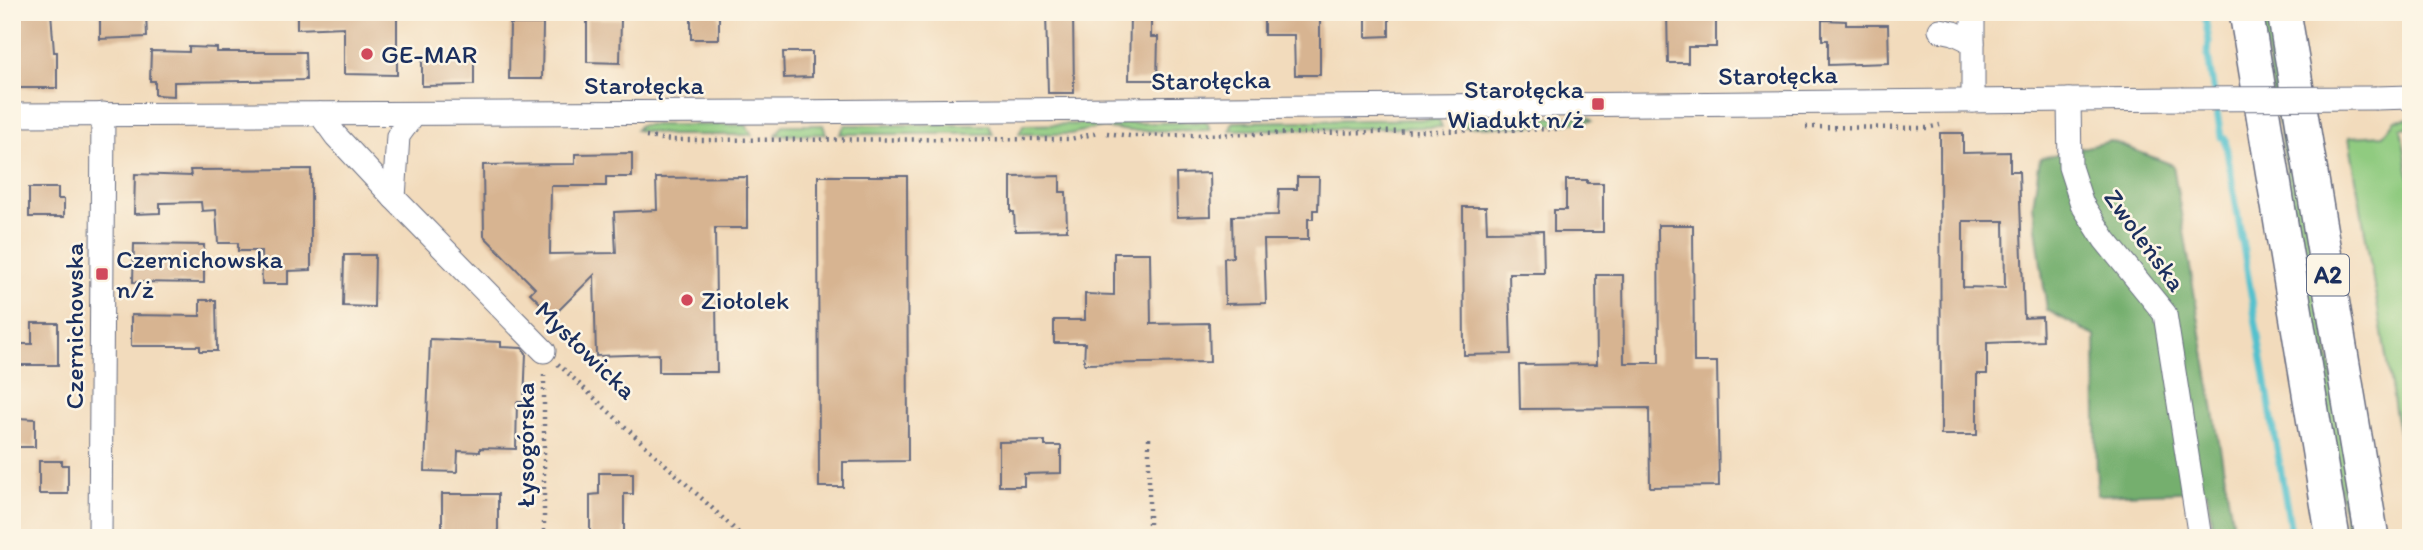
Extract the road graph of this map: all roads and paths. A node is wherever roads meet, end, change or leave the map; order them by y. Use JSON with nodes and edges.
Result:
{"nodes":[{"id":1,"x":1973,"y":12,"type":"edge"},
{"id":2,"x":2246,"y":12,"type":"edge"},
{"id":3,"x":2284,"y":12,"type":"edge"},
{"id":4,"x":1940,"y":30,"type":"dead end"},
{"id":5,"x":1973,"y":42,"type":"junction"},
{"id":6,"x":2411,"y":97,"type":"edge"},
{"id":7,"x":2068,"y":100,"type":"junction"},
{"id":8,"x":1973,"y":101,"type":"junction"},
{"id":9,"x":103,"y":114,"type":"junction"},
{"id":10,"x":320,"y":114,"type":"junction"},
{"id":11,"x":414,"y":114,"type":"junction"},
{"id":12,"x":12,"y":116,"type":"edge"},
{"id":13,"x":1572,"y":128,"type":"dead end"},
{"id":14,"x":636,"y":135,"type":"dead end"},
{"id":15,"x":394,"y":198,"type":"junction"},
{"id":16,"x":544,"y":352,"type":"junction"},
{"id":17,"x":1149,"y":433,"type":"dead end"},
{"id":18,"x":100,"y":538,"type":"edge"},
{"id":19,"x":544,"y":538,"type":"edge"},
{"id":20,"x":744,"y":538,"type":"edge"},
{"id":21,"x":1149,"y":538,"type":"edge"},
{"id":22,"x":2200,"y":538,"type":"edge"},
{"id":23,"x":2333,"y":538,"type":"edge"},
{"id":24,"x":2372,"y":538,"type":"edge"}],
"edges":[{"from":1,"to":5,"type":"street"},
{"from":2,"to":23,"type":"highway","number":"A2"},
{"from":3,"to":24,"type":"highway","number":"A2"},
{"from":4,"to":5,"type":"street"},
{"from":5,"to":8,"type":"street"},
{"from":6,"to":7,"type":"street","name":"Starołęcka","bridge":true},
{"from":7,"to":8,"type":"street","name":"Starołęcka"},
{"from":7,"to":22,"type":"street","name":"Zwoleńska"},
{"from":8,"to":11,"type":"street","name":"Starołęcka"},
{"from":9,"to":10,"type":"street","name":"Starołęcka"},
{"from":9,"to":12,"type":"street","name":"Starołęcka"},
{"from":9,"to":18,"type":"street","name":"Czernichowska"},
{"from":10,"to":11,"type":"street","name":"Starołęcka"},
{"from":10,"to":15,"type":"street","name":"Mysłowicka"},
{"from":11,"to":15,"type":"street"},
{"from":13,"to":14,"type":"path"},
{"from":15,"to":16,"type":"street","name":"Mysłowicka"},
{"from":16,"to":19,"type":"path","name":"Łysogórska"},
{"from":16,"to":20,"type":"path","name":"Mysłowicka"},
{"from":17,"to":21,"type":"path"}]}
